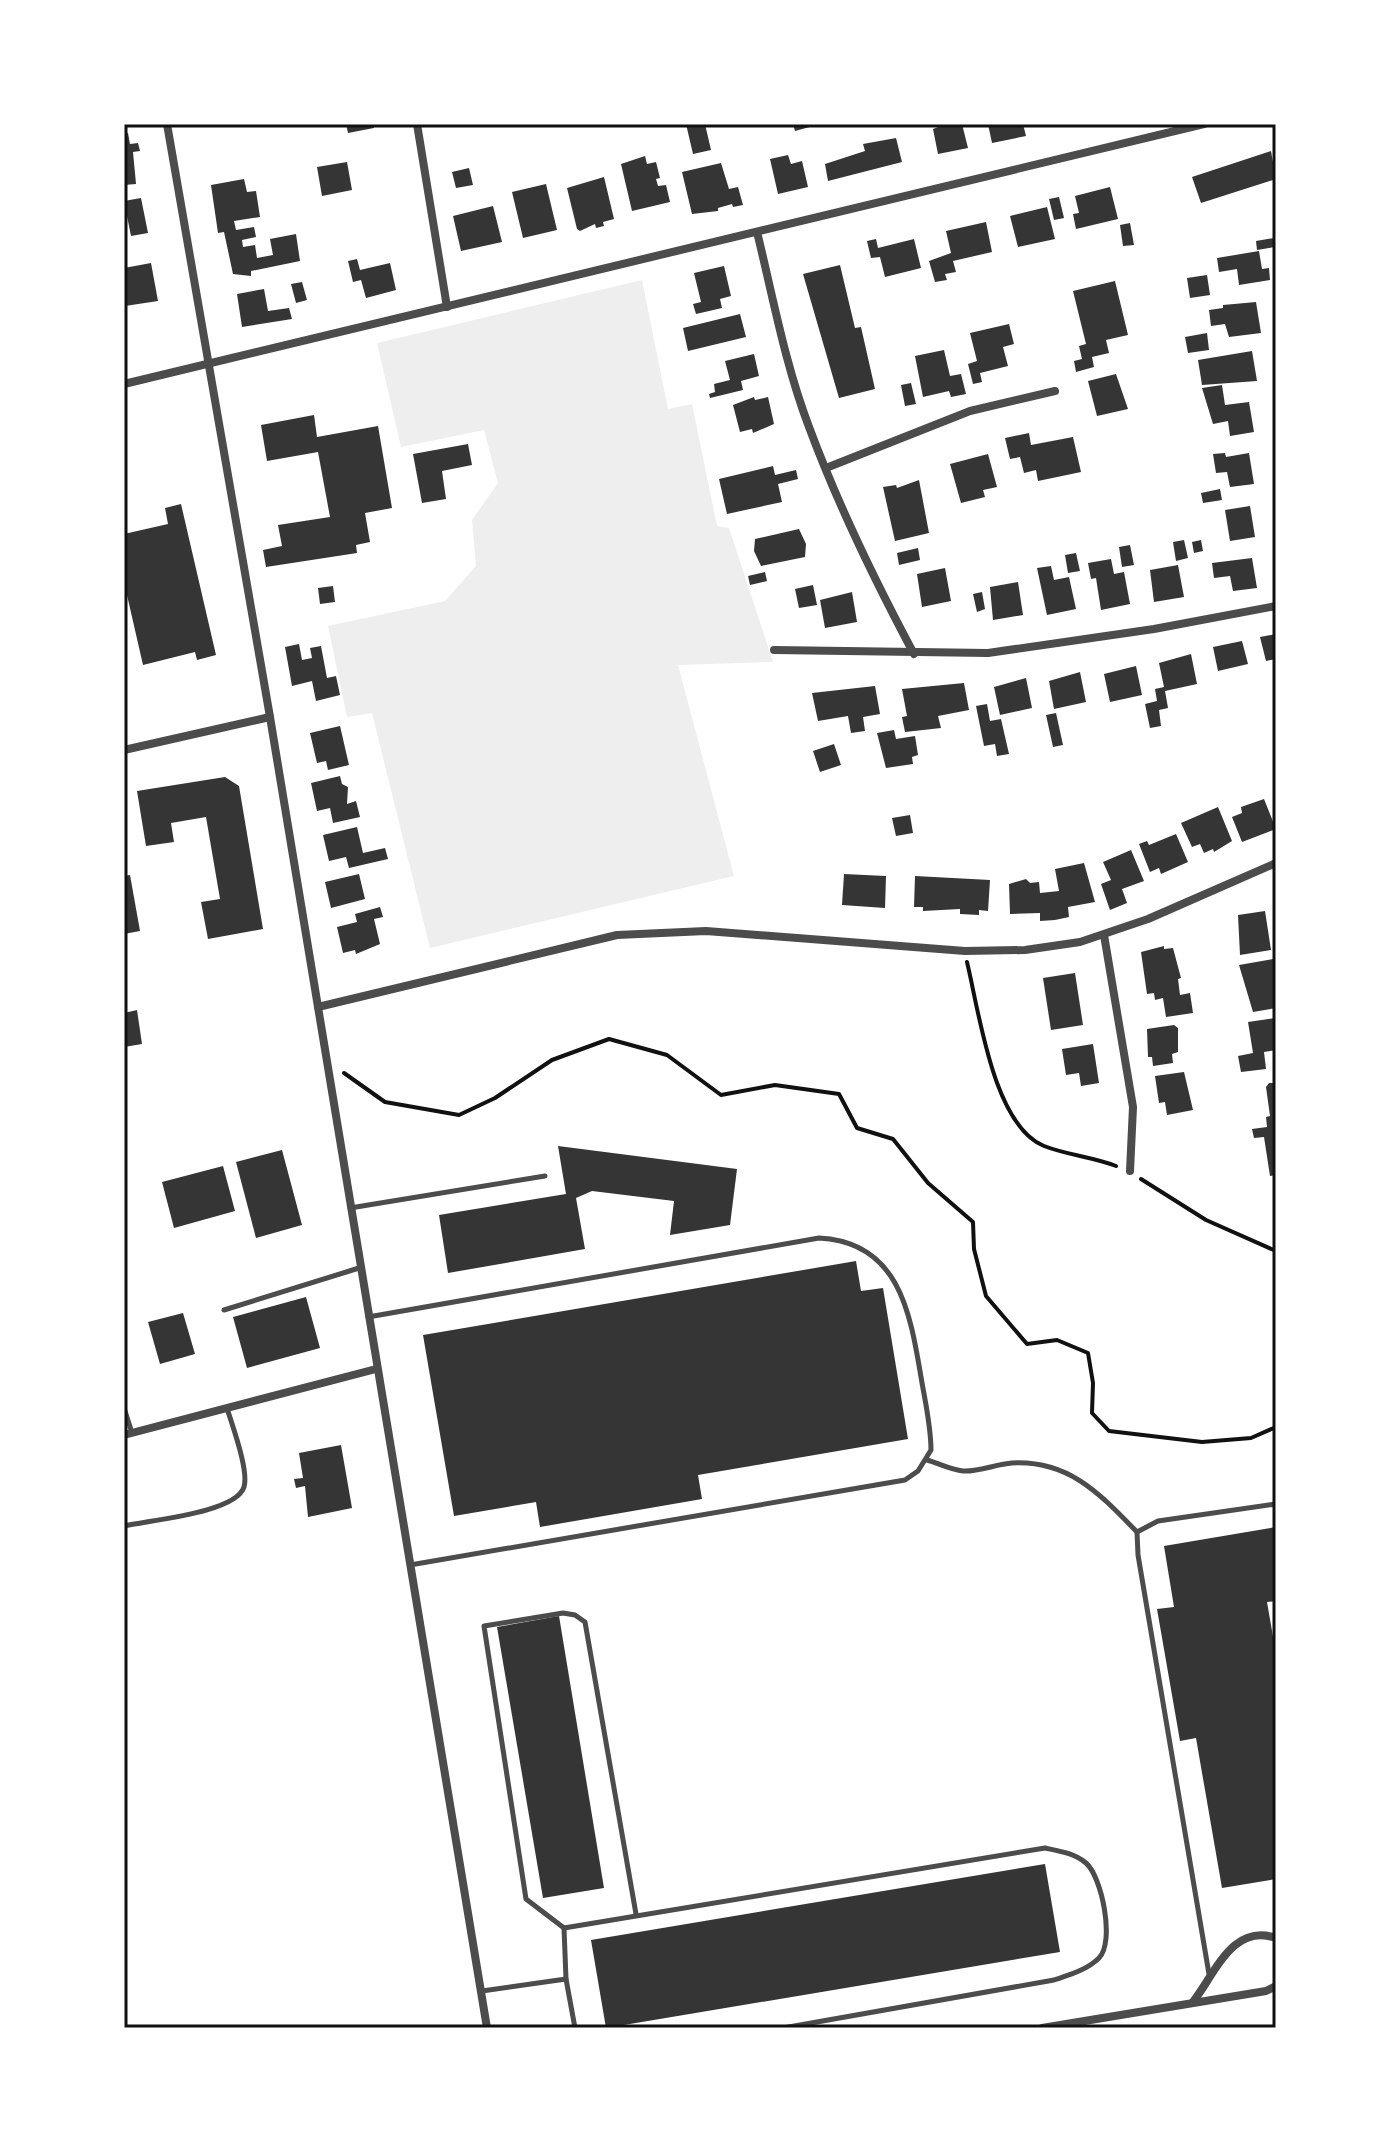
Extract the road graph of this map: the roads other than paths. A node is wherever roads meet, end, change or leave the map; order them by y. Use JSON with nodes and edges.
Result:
{"nodes":[{"id":1,"x":167,"y":124,"type":"edge"},
{"id":2,"x":417,"y":124,"type":"edge"},
{"id":3,"x":1204,"y":124,"type":"edge"},
{"id":4,"x":757,"y":232,"type":"junction"},
{"id":5,"x":447,"y":307,"type":"junction"},
{"id":6,"x":208,"y":365,"type":"junction"},
{"id":7,"x":124,"y":384,"type":"edge"},
{"id":8,"x":1055,"y":391,"type":"dead end"},
{"id":9,"x":826,"y":468,"type":"junction"},
{"id":10,"x":1276,"y":606,"type":"edge"},
{"id":11,"x":774,"y":650,"type":"dead end"},
{"id":12,"x":914,"y":654,"type":"junction"},
{"id":13,"x":270,"y":717,"type":"junction"},
{"id":14,"x":124,"y":750,"type":"edge"},
{"id":15,"x":1276,"y":863,"type":"edge"},
{"id":16,"x":1104,"y":935,"type":"junction"},
{"id":17,"x":318,"y":1007,"type":"junction"},
{"id":18,"x":1130,"y":1171,"type":"road end"},
{"id":19,"x":545,"y":1176,"type":"dead end"},
{"id":20,"x":350,"y":1208,"type":"junction"},
{"id":21,"x":359,"y":1268,"type":"junction"},
{"id":22,"x":224,"y":1310,"type":"dead end"},
{"id":23,"x":367,"y":1317,"type":"junction"},
{"id":24,"x":376,"y":1369,"type":"junction"},
{"id":25,"x":227,"y":1407,"type":"junction"},
{"id":26,"x":124,"y":1408,"type":"edge"},
{"id":27,"x":128,"y":1434,"type":"edge"},
{"id":28,"x":927,"y":1460,"type":"junction"},
{"id":29,"x":1276,"y":1504,"type":"edge"},
{"id":30,"x":124,"y":1526,"type":"edge"},
{"id":31,"x":1137,"y":1532,"type":"junction"},
{"id":32,"x":409,"y":1565,"type":"junction"},
{"id":33,"x":636,"y":1914,"type":"junction"},
{"id":34,"x":564,"y":1928,"type":"junction"},
{"id":35,"x":1276,"y":1938,"type":"edge"},
{"id":36,"x":566,"y":1979,"type":"junction"},
{"id":37,"x":1210,"y":1979,"type":"junction"},
{"id":38,"x":1276,"y":1986,"type":"edge"},
{"id":39,"x":481,"y":1991,"type":"junction"},
{"id":40,"x":1193,"y":2002,"type":"junction"},
{"id":41,"x":487,"y":2028,"type":"edge"},
{"id":42,"x":575,"y":2028,"type":"edge"},
{"id":43,"x":783,"y":2028,"type":"edge"},
{"id":44,"x":1042,"y":2028,"type":"edge"}],
"edges":[{"from":1,"to":6,"type":"street"},
{"from":2,"to":5,"type":"street"},
{"from":3,"to":4,"type":"street"},
{"from":4,"to":5,"type":"street"},
{"from":4,"to":9,"type":"street"},
{"from":5,"to":6,"type":"street"},
{"from":6,"to":7,"type":"street"},
{"from":6,"to":13,"type":"street"},
{"from":8,"to":9,"type":"street"},
{"from":9,"to":12,"type":"street"},
{"from":10,"to":12,"type":"street"},
{"from":11,"to":12,"type":"street"},
{"from":13,"to":14,"type":"street"},
{"from":13,"to":17,"type":"street"},
{"from":15,"to":16,"type":"street"},
{"from":16,"to":17,"type":"street"},
{"from":16,"to":18,"type":"street"},
{"from":17,"to":20,"type":"street"},
{"from":19,"to":20,"type":"lane"},
{"from":20,"to":21,"type":"street"},
{"from":21,"to":22,"type":"lane"},
{"from":21,"to":23,"type":"street"},
{"from":23,"to":24,"type":"street"},
{"from":23,"to":28,"type":"lane"},
{"from":24,"to":25,"type":"street"},
{"from":24,"to":32,"type":"street"},
{"from":25,"to":27,"type":"street"},
{"from":25,"to":30,"type":"lane"},
{"from":26,"to":27,"type":"lane"},
{"from":28,"to":31,"type":"lane"},
{"from":28,"to":32,"type":"lane"},
{"from":29,"to":31,"type":"lane"},
{"from":31,"to":37,"type":"lane"},
{"from":32,"to":39,"type":"street"},
{"from":33,"to":34,"type":"lane"},
{"from":33,"to":34,"type":"lane"},
{"from":33,"to":43,"type":"lane"},
{"from":34,"to":36,"type":"lane"},
{"from":35,"to":37,"type":"street"},
{"from":36,"to":39,"type":"lane"},
{"from":36,"to":42,"type":"lane"},
{"from":37,"to":40,"type":"street"},
{"from":38,"to":40,"type":"street"},
{"from":39,"to":41,"type":"street"},
{"from":40,"to":44,"type":"street"}]}
